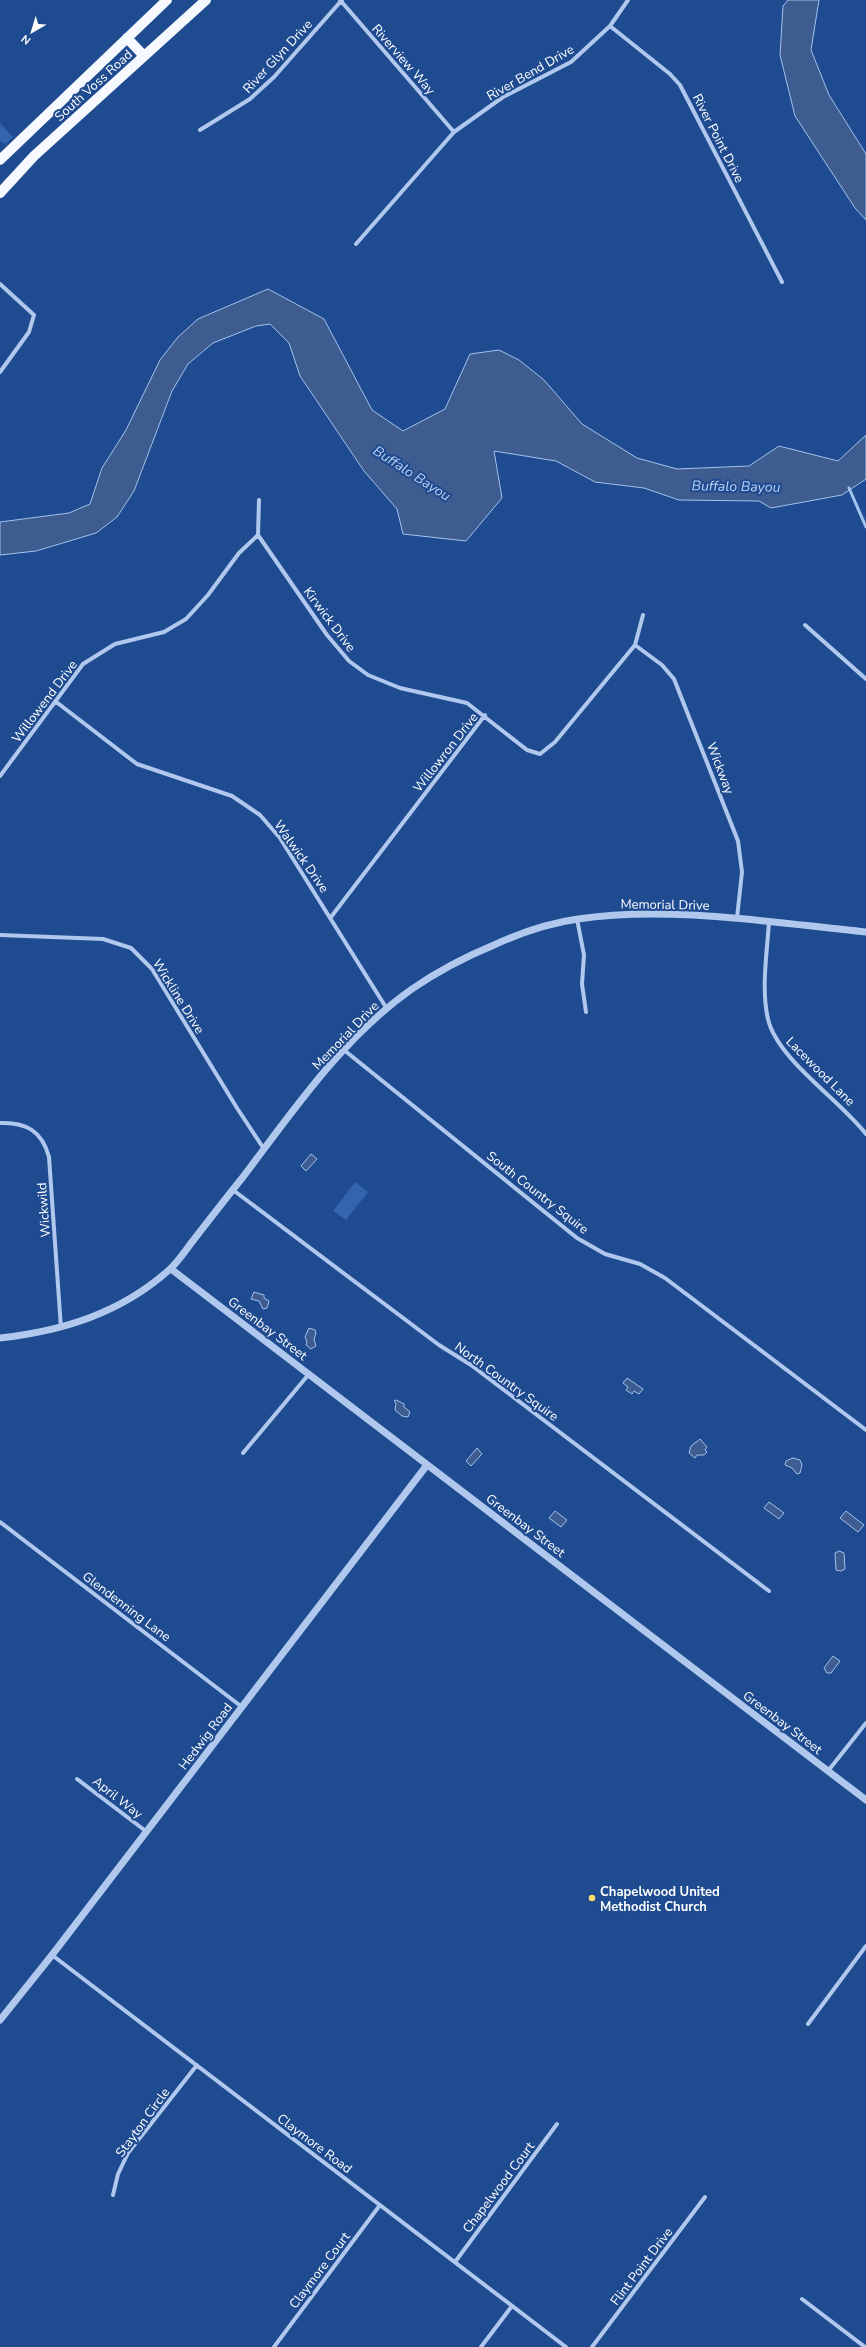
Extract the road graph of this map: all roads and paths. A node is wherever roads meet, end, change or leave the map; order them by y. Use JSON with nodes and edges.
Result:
{"nodes":[{"id":1,"x":167,"y":0,"type":"edge"},
{"id":2,"x":206,"y":0,"type":"edge"},
{"id":3,"x":341,"y":0,"type":"edge"},
{"id":4,"x":628,"y":0,"type":"edge"},
{"id":5,"x":610,"y":26,"type":"junction"},
{"id":6,"x":127,"y":38,"type":"junction"},
{"id":7,"x":144,"y":56,"type":"junction"},
{"id":8,"x":200,"y":130,"type":"dead end"},
{"id":9,"x":454,"y":132,"type":"junction"},
{"id":10,"x":0,"y":160,"type":"edge"},
{"id":11,"x":0,"y":193,"type":"edge"},
{"id":12,"x":356,"y":244,"type":"dead end"},
{"id":13,"x":782,"y":282,"type":"dead end"},
{"id":14,"x":0,"y":284,"type":"edge"},
{"id":15,"x":0,"y":372,"type":"edge"},
{"id":16,"x":259,"y":500,"type":"dead end"},
{"id":17,"x":258,"y":535,"type":"junction"},
{"id":18,"x":643,"y":615,"type":"dead end"},
{"id":19,"x":805,"y":626,"type":"dead end"},
{"id":20,"x":635,"y":645,"type":"junction"},
{"id":21,"x":866,"y":679,"type":"edge"},
{"id":22,"x":55,"y":701,"type":"junction"},
{"id":23,"x":485,"y":715,"type":"junction"},
{"id":24,"x":0,"y":776,"type":"edge"},
{"id":25,"x":331,"y":917,"type":"junction"},
{"id":26,"x":737,"y":918,"type":"junction"},
{"id":27,"x":577,"y":919,"type":"junction"},
{"id":28,"x":768,"y":922,"type":"junction"},
{"id":29,"x":866,"y":932,"type":"edge"},
{"id":30,"x":0,"y":935,"type":"edge"},
{"id":31,"x":387,"y":1009,"type":"junction"},
{"id":32,"x":586,"y":1012,"type":"dead end"},
{"id":33,"x":344,"y":1050,"type":"junction"},
{"id":34,"x":0,"y":1123,"type":"edge"},
{"id":35,"x":866,"y":1134,"type":"edge"},
{"id":36,"x":264,"y":1149,"type":"junction"},
{"id":37,"x":233,"y":1190,"type":"junction"},
{"id":38,"x":171,"y":1269,"type":"junction"},
{"id":39,"x":61,"y":1328,"type":"junction"},
{"id":40,"x":0,"y":1338,"type":"edge"},
{"id":41,"x":309,"y":1374,"type":"junction"},
{"id":42,"x":866,"y":1430,"type":"edge"},
{"id":43,"x":243,"y":1453,"type":"dead end"},
{"id":44,"x":427,"y":1465,"type":"junction"},
{"id":45,"x":0,"y":1522,"type":"edge"},
{"id":46,"x":769,"y":1591,"type":"dead end"},
{"id":47,"x":242,"y":1707,"type":"junction"},
{"id":48,"x":866,"y":1724,"type":"edge"},
{"id":49,"x":828,"y":1771,"type":"junction"},
{"id":50,"x":77,"y":1779,"type":"dead end"},
{"id":51,"x":866,"y":1800,"type":"edge"},
{"id":52,"x":147,"y":1832,"type":"junction"},
{"id":53,"x":866,"y":1946,"type":"edge"},
{"id":54,"x":52,"y":1955,"type":"junction"},
{"id":55,"x":0,"y":2020,"type":"edge"},
{"id":56,"x":808,"y":2024,"type":"dead end"},
{"id":57,"x":197,"y":2065,"type":"junction"},
{"id":58,"x":557,"y":2124,"type":"dead end"},
{"id":59,"x":113,"y":2195,"type":"dead end"},
{"id":60,"x":705,"y":2197,"type":"dead end"},
{"id":61,"x":380,"y":2205,"type":"junction"},
{"id":62,"x":455,"y":2262,"type":"junction"},
{"id":63,"x":802,"y":2298,"type":"dead end"},
{"id":64,"x":512,"y":2306,"type":"junction"},
{"id":65,"x":274,"y":2347,"type":"edge"},
{"id":66,"x":481,"y":2347,"type":"edge"},
{"id":67,"x":566,"y":2347,"type":"edge"},
{"id":68,"x":592,"y":2347,"type":"edge"},
{"id":69,"x":865,"y":2347,"type":"edge"}],
"edges":[{"from":1,"to":6,"type":"main road","name":"South Voss Road"},
{"from":2,"to":7,"type":"main road","name":"South Voss Road"},
{"from":3,"to":8,"type":"street","name":"River Glyn Drive"},
{"from":3,"to":9,"type":"street","name":"Riverview Way"},
{"from":4,"to":5,"type":"street","name":"River Bend Drive"},
{"from":5,"to":9,"type":"street","name":"River Bend Drive"},
{"from":5,"to":13,"type":"street","name":"River Point Drive"},
{"from":6,"to":7,"type":"main road"},
{"from":6,"to":10,"type":"main road","name":"South Voss Road"},
{"from":7,"to":11,"type":"main road","name":"South Voss Road"},
{"from":9,"to":12,"type":"street","name":"River Bend Drive"},
{"from":14,"to":15,"type":"street"},
{"from":16,"to":17,"type":"street"},
{"from":17,"to":22,"type":"street","name":"Willowend Drive"},
{"from":17,"to":23,"type":"street","name":"Kirwick Drive"},
{"from":18,"to":20,"type":"street","name":"Willowron Drive"},
{"from":19,"to":21,"type":"street"},
{"from":20,"to":23,"type":"street","name":"Willowron Drive"},
{"from":20,"to":26,"type":"street","name":"Wickway"},
{"from":22,"to":24,"type":"street","name":"Willowend Drive"},
{"from":22,"to":25,"type":"street","name":"Walwick Drive"},
{"from":23,"to":25,"type":"street","name":"Willowron Drive"},
{"from":25,"to":31,"type":"street","name":"Walwick Drive"},
{"from":26,"to":27,"type":"street","name":"Memorial Drive"},
{"from":26,"to":28,"type":"street","name":"Memorial Drive"},
{"from":27,"to":31,"type":"street","name":"Memorial Drive"},
{"from":27,"to":32,"type":"street"},
{"from":28,"to":29,"type":"street","name":"Memorial Drive"},
{"from":28,"to":35,"type":"street","name":"Lacewood Lane"},
{"from":30,"to":36,"type":"street","name":"Wickline Drive"},
{"from":31,"to":33,"type":"street","name":"Memorial Drive"},
{"from":33,"to":36,"type":"street","name":"Memorial Drive"},
{"from":33,"to":42,"type":"street","name":"South Country Squire"},
{"from":34,"to":39,"type":"street","name":"Wickwild"},
{"from":36,"to":37,"type":"street","name":"Memorial Drive"},
{"from":37,"to":38,"type":"street","name":"Memorial Drive"},
{"from":37,"to":46,"type":"street","name":"North Country Squire"},
{"from":38,"to":39,"type":"street","name":"Memorial Drive"},
{"from":38,"to":41,"type":"street","name":"Greenbay Street"},
{"from":39,"to":40,"type":"street","name":"Memorial Drive"},
{"from":41,"to":43,"type":"street"},
{"from":41,"to":44,"type":"street","name":"Greenbay Street"},
{"from":44,"to":47,"type":"street","name":"Hedwig Road"},
{"from":44,"to":49,"type":"street","name":"Greenbay Street"},
{"from":45,"to":47,"type":"street","name":"Glendenning Lane"},
{"from":47,"to":52,"type":"street","name":"Hedwig Road"},
{"from":48,"to":49,"type":"street"},
{"from":49,"to":51,"type":"street","name":"Greenbay Street"},
{"from":50,"to":52,"type":"street","name":"April Way"},
{"from":52,"to":54,"type":"street","name":"Hedwig Road"},
{"from":53,"to":56,"type":"street"},
{"from":54,"to":55,"type":"street","name":"Hedwig Road"},
{"from":54,"to":57,"type":"street","name":"Claymore Road"},
{"from":57,"to":59,"type":"street","name":"Stayton Circle"},
{"from":57,"to":61,"type":"street","name":"Claymore Road"},
{"from":58,"to":62,"type":"street","name":"Chapelwood Court"},
{"from":60,"to":68,"type":"street","name":"Flint Point Drive"},
{"from":61,"to":62,"type":"street","name":"Claymore Road"},
{"from":61,"to":65,"type":"street","name":"Claymore Court"},
{"from":62,"to":64,"type":"street","name":"Claymore Road"},
{"from":63,"to":69,"type":"street"},
{"from":64,"to":66,"type":"street"},
{"from":64,"to":67,"type":"street","name":"Claymore Road"}]}
